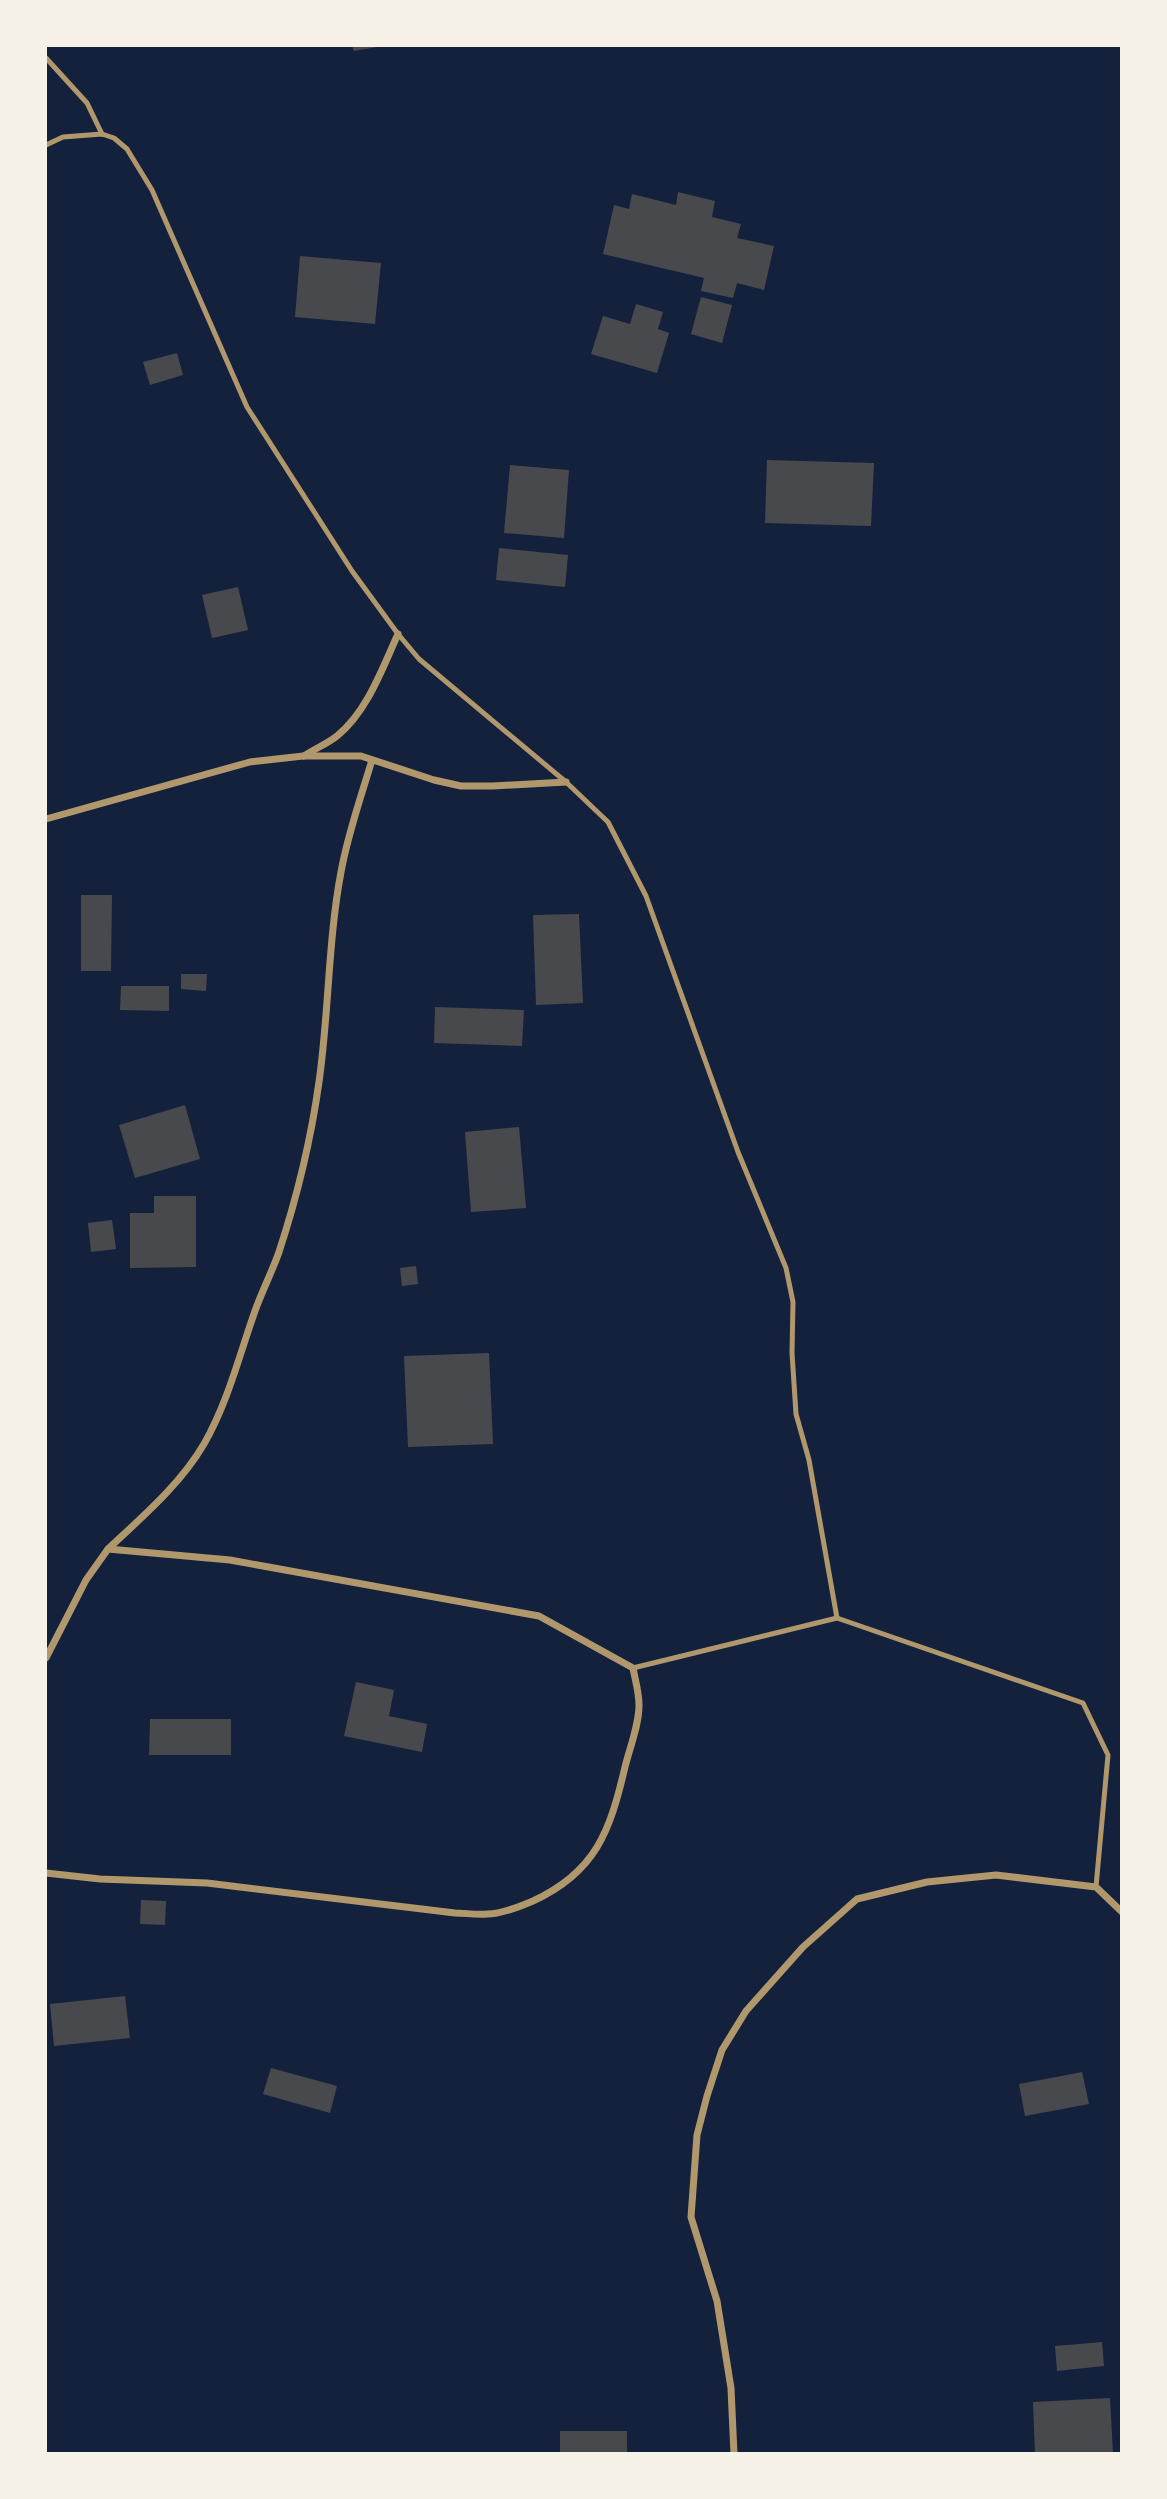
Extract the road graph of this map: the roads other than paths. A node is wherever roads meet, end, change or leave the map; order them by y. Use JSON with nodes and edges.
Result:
{"nodes":[{"id":1,"x":46,"y":58,"type":"edge"},
{"id":2,"x":102,"y":134,"type":"junction"},
{"id":3,"x":46,"y":145,"type":"edge"},
{"id":4,"x":398,"y":634,"type":"junction"},
{"id":5,"x":303,"y":756,"type":"junction"},
{"id":6,"x":372,"y":760,"type":"junction"},
{"id":7,"x":566,"y":782,"type":"junction"},
{"id":8,"x":46,"y":819,"type":"edge"},
{"id":9,"x":108,"y":1549,"type":"junction"},
{"id":10,"x":837,"y":1618,"type":"junction"},
{"id":11,"x":46,"y":1658,"type":"edge"},
{"id":12,"x":633,"y":1668,"type":"junction"},
{"id":13,"x":46,"y":1873,"type":"edge"},
{"id":14,"x":1096,"y":1886,"type":"junction"},
{"id":15,"x":1122,"y":1912,"type":"edge"},
{"id":16,"x":734,"y":2454,"type":"edge"}],
"edges":[{"from":1,"to":2,"type":"lane"},
{"from":2,"to":3,"type":"lane"},
{"from":2,"to":4,"type":"lane"},
{"from":4,"to":5,"type":"street"},
{"from":4,"to":7,"type":"lane"},
{"from":5,"to":6,"type":"street"},
{"from":5,"to":8,"type":"street"},
{"from":6,"to":7,"type":"street"},
{"from":6,"to":9,"type":"street"},
{"from":7,"to":10,"type":"lane"},
{"from":9,"to":11,"type":"street"},
{"from":9,"to":12,"type":"street"},
{"from":10,"to":12,"type":"lane"},
{"from":10,"to":14,"type":"lane"},
{"from":12,"to":13,"type":"street"},
{"from":14,"to":15,"type":"street"},
{"from":14,"to":16,"type":"street"}]}
